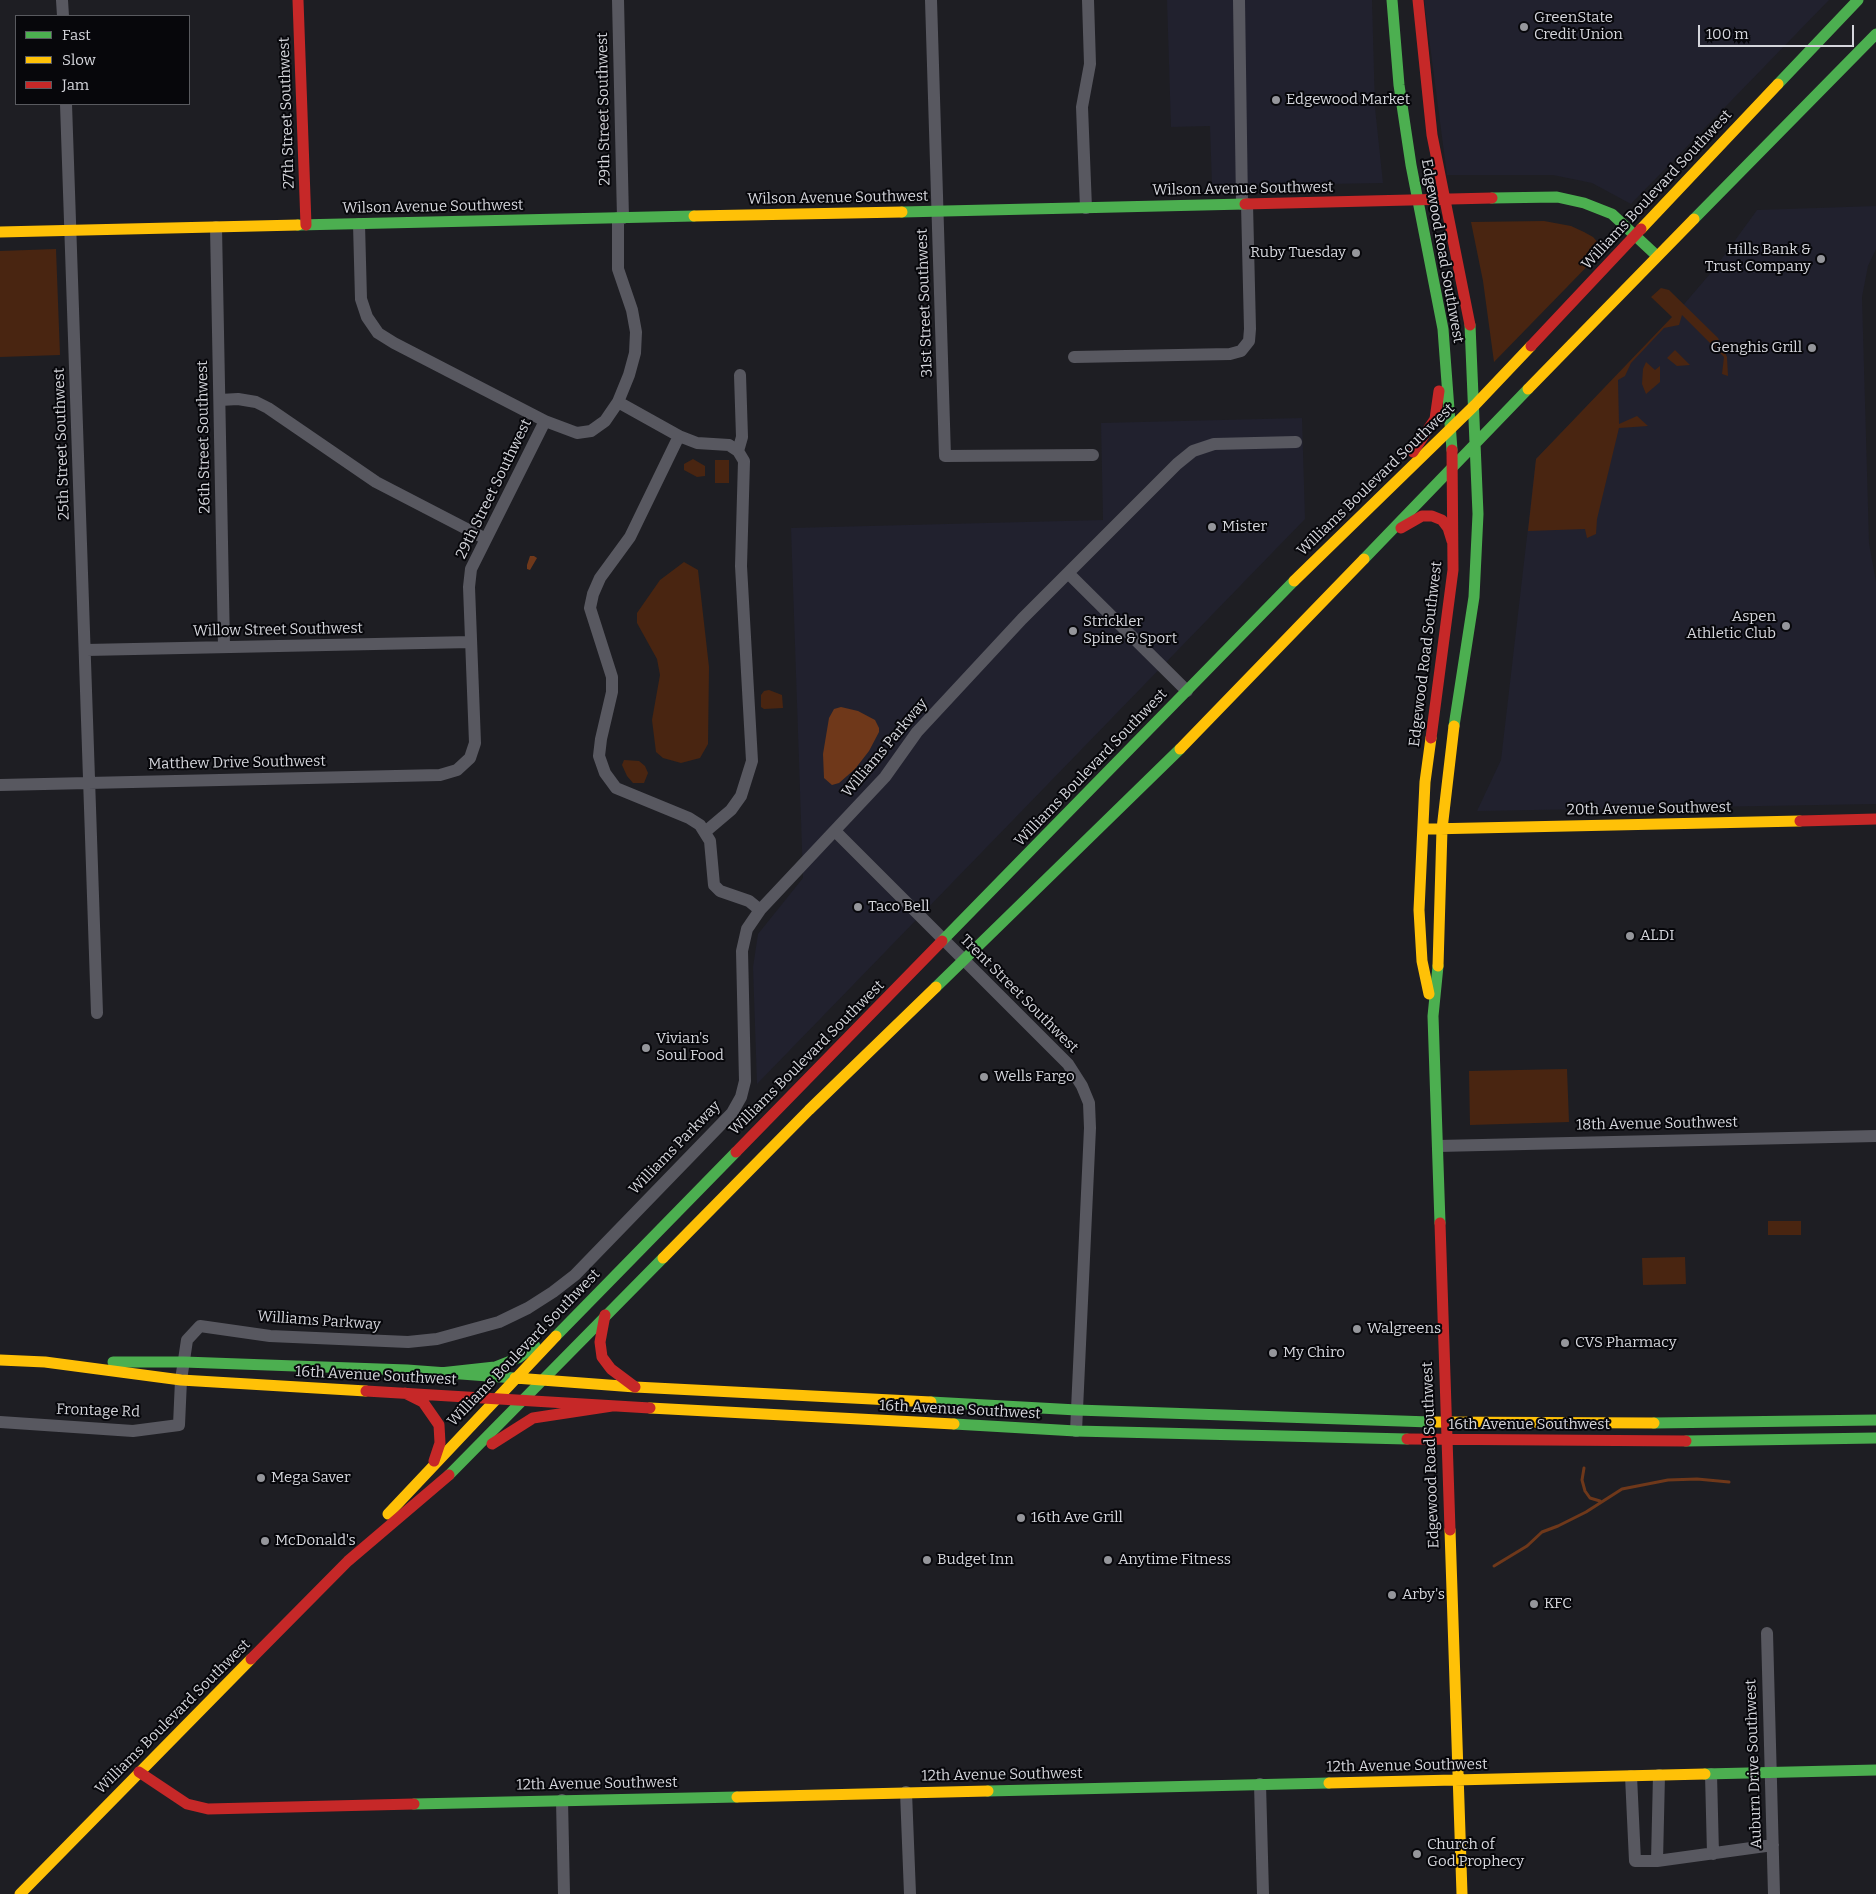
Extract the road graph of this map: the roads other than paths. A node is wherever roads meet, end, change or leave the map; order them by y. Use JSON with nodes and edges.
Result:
{"nodes":[{"id":1,"x":62,"y":0,"type":"edge"},
{"id":2,"x":298,"y":0,"type":"edge"},
{"id":3,"x":618,"y":0,"type":"edge"},
{"id":4,"x":931,"y":0,"type":"edge"},
{"id":5,"x":1088,"y":0,"type":"edge"},
{"id":6,"x":1239,"y":0,"type":"edge"},
{"id":7,"x":1392,"y":0,"type":"edge"},
{"id":8,"x":1418,"y":0,"type":"edge"},
{"id":9,"x":1858,"y":0,"type":"edge"},
{"id":10,"x":63,"y":15,"type":"edge"},
{"id":11,"x":1876,"y":34,"type":"edge"},
{"id":12,"x":66,"y":105,"type":"edge"},
{"id":13,"x":1444,"y":198,"type":"junction"},
{"id":14,"x":1416,"y":200,"type":"junction"},
{"id":15,"x":1245,"y":204,"type":"junction"},
{"id":16,"x":1086,"y":208,"type":"junction"},
{"id":17,"x":939,"y":211,"type":"junction"},
{"id":18,"x":621,"y":218,"type":"junction"},
{"id":19,"x":359,"y":224,"type":"junction"},
{"id":20,"x":306,"y":225,"type":"junction"},
{"id":21,"x":216,"y":227,"type":"junction"},
{"id":22,"x":70,"y":230,"type":"junction"},
{"id":23,"x":0,"y":232,"type":"edge"},
{"id":24,"x":1636,"y":235,"type":"junction"},
{"id":25,"x":1657,"y":256,"type":"junction"},
{"id":26,"x":1444,"y":329,"type":"junction"},
{"id":27,"x":1074,"y":357,"type":"dead end"},
{"id":28,"x":740,"y":375,"type":"dead end"},
{"id":29,"x":220,"y":400,"type":"junction"},
{"id":30,"x":618,"y":402,"type":"junction"},
{"id":31,"x":1474,"y":405,"type":"junction"},
{"id":32,"x":544,"y":421,"type":"junction"},
{"id":33,"x":1450,"y":428,"type":"junction"},
{"id":34,"x":679,"y":436,"type":"junction"},
{"id":35,"x":1296,"y":442,"type":"dead end"},
{"id":36,"x":1476,"y":443,"type":"junction"},
{"id":37,"x":738,"y":451,"type":"junction"},
{"id":38,"x":1093,"y":455,"type":"dead end"},
{"id":39,"x":1453,"y":467,"type":"junction"},
{"id":40,"x":1384,"y":492,"type":"junction"},
{"id":41,"x":1384,"y":538,"type":"junction"},
{"id":42,"x":486,"y":539,"type":"junction"},
{"id":43,"x":1453,"y":546,"type":"junction"},
{"id":44,"x":1068,"y":573,"type":"junction"},
{"id":45,"x":471,"y":642,"type":"junction"},
{"id":46,"x":224,"y":647,"type":"junction"},
{"id":47,"x":86,"y":650,"type":"junction"},
{"id":48,"x":1187,"y":691,"type":"junction"},
{"id":49,"x":470,"y":758,"type":"joint"},
{"id":50,"x":90,"y":782,"type":"junction"},
{"id":51,"x":0,"y":785,"type":"edge"},
{"id":52,"x":1876,"y":819,"type":"edge"},
{"id":53,"x":1422,"y":829,"type":"junction"},
{"id":54,"x":1442,"y":829,"type":"junction"},
{"id":55,"x":835,"y":831,"type":"junction"},
{"id":56,"x":706,"y":832,"type":"junction"},
{"id":57,"x":760,"y":910,"type":"junction"},
{"id":58,"x":944,"y":942,"type":"junction"},
{"id":59,"x":963,"y":961,"type":"junction"},
{"id":60,"x":97,"y":1013,"type":"dead end"},
{"id":61,"x":1433,"y":1016,"type":"junction"},
{"id":62,"x":1876,"y":1136,"type":"edge"},
{"id":63,"x":1438,"y":1146,"type":"junction"},
{"id":64,"x":605,"y":1315,"type":"junction"},
{"id":65,"x":575,"y":1316,"type":"junction"},
{"id":66,"x":0,"y":1360,"type":"edge"},
{"id":67,"x":44,"y":1362,"type":"junction"},
{"id":68,"x":184,"y":1362,"type":"junction"},
{"id":69,"x":440,"y":1373,"type":"junction"},
{"id":70,"x":515,"y":1378,"type":"junction"},
{"id":71,"x":181,"y":1380,"type":"junction"},
{"id":72,"x":541,"y":1381,"type":"junction"},
{"id":73,"x":635,"y":1387,"type":"junction"},
{"id":74,"x":405,"y":1393,"type":"junction"},
{"id":75,"x":495,"y":1399,"type":"junction"},
{"id":76,"x":522,"y":1401,"type":"junction"},
{"id":77,"x":612,"y":1406,"type":"junction"},
{"id":78,"x":1077,"y":1410,"type":"junction"},
{"id":79,"x":1876,"y":1420,"type":"edge"},
{"id":80,"x":0,"y":1422,"type":"edge"},
{"id":81,"x":1445,"y":1422,"type":"junction"},
{"id":82,"x":1076,"y":1431,"type":"junction"},
{"id":83,"x":1876,"y":1438,"type":"edge"},
{"id":84,"x":1445,"y":1440,"type":"junction"},
{"id":85,"x":432,"y":1465,"type":"junction"},
{"id":86,"x":441,"y":1483,"type":"junction"},
{"id":87,"x":348,"y":1561,"type":"junction"},
{"id":88,"x":1767,"y":1633,"type":"dead end"},
{"id":89,"x":1876,"y":1770,"type":"edge"},
{"id":90,"x":139,"y":1772,"type":"junction"},
{"id":91,"x":1770,"y":1772,"type":"junction"},
{"id":92,"x":1711,"y":1774,"type":"junction"},
{"id":93,"x":1659,"y":1775,"type":"junction"},
{"id":94,"x":1631,"y":1776,"type":"junction"},
{"id":95,"x":1456,"y":1779,"type":"junction"},
{"id":96,"x":1260,"y":1784,"type":"junction"},
{"id":97,"x":906,"y":1792,"type":"junction"},
{"id":98,"x":562,"y":1800,"type":"junction"},
{"id":99,"x":1772,"y":1845,"type":"junction"},
{"id":100,"x":1713,"y":1854,"type":"junction"},
{"id":101,"x":1657,"y":1861,"type":"junction"},
{"id":102,"x":20,"y":1894,"type":"edge"},
{"id":103,"x":564,"y":1894,"type":"edge"},
{"id":104,"x":910,"y":1894,"type":"edge"},
{"id":105,"x":1263,"y":1894,"type":"edge"},
{"id":106,"x":1462,"y":1894,"type":"edge"},
{"id":107,"x":1774,"y":1894,"type":"edge"}],
"edges":[{"from":1,"to":10,"type":"street"},
{"from":2,"to":20,"type":"main road","name":"27th Street Southwest"},
{"from":3,"to":18,"type":"street","name":"29th Street Southwest"},
{"from":4,"to":17,"type":"street","name":"31st Street Southwest"},
{"from":5,"to":16,"type":"street"},
{"from":6,"to":15,"type":"street"},
{"from":7,"to":14,"type":"main road","name":"Edgewood Road Southwest"},
{"from":8,"to":13,"type":"main road","name":"Edgewood Road Southwest"},
{"from":9,"to":24,"type":"main road","name":"Williams Boulevard Southwest"},
{"from":11,"to":25,"type":"main road","name":"Williams Boulevard Southwest"},
{"from":12,"to":22,"type":"street","name":"25th Street Southwest"},
{"from":13,"to":14,"type":"main road","name":"Wilson Avenue Southwest"},
{"from":13,"to":24,"type":"main road","name":"Wilson Avenue Southwest"},
{"from":13,"to":31,"type":"main road","name":"Edgewood Road Southwest"},
{"from":14,"to":15,"type":"main road","name":"Wilson Avenue Southwest"},
{"from":14,"to":26,"type":"main road","name":"Edgewood Road Southwest"},
{"from":15,"to":16,"type":"main road","name":"Wilson Avenue Southwest"},
{"from":15,"to":27,"type":"street"},
{"from":16,"to":17,"type":"main road","name":"Wilson Avenue Southwest"},
{"from":17,"to":18,"type":"main road","name":"Wilson Avenue Southwest"},
{"from":17,"to":38,"type":"street","name":"31st Street Southwest"},
{"from":18,"to":19,"type":"main road","name":"Wilson Avenue Southwest"},
{"from":18,"to":30,"type":"street","name":"29th Street Southwest"},
{"from":19,"to":20,"type":"main road","name":"Wilson Avenue Southwest"},
{"from":19,"to":32,"type":"street"},
{"from":20,"to":21,"type":"main road","name":"Wilson Avenue Southwest"},
{"from":21,"to":22,"type":"main road","name":"Wilson Avenue Southwest"},
{"from":21,"to":29,"type":"street","name":"26th Street Southwest"},
{"from":22,"to":23,"type":"main road","name":"Wilson Avenue Southwest"},
{"from":22,"to":47,"type":"street","name":"25th Street Southwest"},
{"from":24,"to":25,"type":"main road","name":"Wilson Avenue Southwest"},
{"from":24,"to":31,"type":"main road","name":"Williams Boulevard Southwest"},
{"from":25,"to":36,"type":"main road","name":"Williams Boulevard Southwest"},
{"from":26,"to":33,"type":"main road","name":"Edgewood Road Southwest"},
{"from":26,"to":40,"type":"main road"},
{"from":28,"to":37,"type":"street"},
{"from":29,"to":42,"type":"street"},
{"from":29,"to":46,"type":"street","name":"26th Street Southwest"},
{"from":30,"to":32,"type":"street","name":"29th Street Southwest"},
{"from":30,"to":34,"type":"street"},
{"from":31,"to":33,"type":"main road","name":"Williams Boulevard Southwest"},
{"from":31,"to":36,"type":"main road","name":"Edgewood Road Southwest"},
{"from":32,"to":42,"type":"street","name":"29th Street Southwest"},
{"from":33,"to":39,"type":"main road","name":"Edgewood Road Southwest"},
{"from":33,"to":40,"type":"main road","name":"Williams Boulevard Southwest"},
{"from":34,"to":37,"type":"street"},
{"from":34,"to":56,"type":"street"},
{"from":35,"to":44,"type":"street","name":"Williams Parkway"},
{"from":36,"to":39,"type":"main road","name":"Williams Boulevard Southwest"},
{"from":36,"to":54,"type":"main road","name":"Edgewood Road Southwest"},
{"from":37,"to":56,"type":"street"},
{"from":39,"to":41,"type":"main road","name":"Williams Boulevard Southwest"},
{"from":39,"to":43,"type":"main road","name":"Edgewood Road Southwest"},
{"from":40,"to":48,"type":"main road","name":"Williams Boulevard Southwest"},
{"from":41,"to":43,"type":"main road"},
{"from":41,"to":59,"type":"main road","name":"Williams Boulevard Southwest"},
{"from":42,"to":45,"type":"street","name":"29th Street Southwest"},
{"from":43,"to":53,"type":"main road","name":"Edgewood Road Southwest"},
{"from":44,"to":48,"type":"street"},
{"from":44,"to":55,"type":"street","name":"Williams Parkway"},
{"from":45,"to":46,"type":"street","name":"Willow Street Southwest"},
{"from":45,"to":49,"type":"street","name":"29th Street Southwest"},
{"from":46,"to":47,"type":"street","name":"Willow Street Southwest"},
{"from":47,"to":50,"type":"street","name":"25th Street Southwest"},
{"from":48,"to":58,"type":"main road","name":"Williams Boulevard Southwest"},
{"from":49,"to":50,"type":"street","name":"Matthew Drive Southwest"},
{"from":50,"to":51,"type":"street","name":"Matthew Drive Southwest"},
{"from":50,"to":60,"type":"street","name":"25th Street Southwest"},
{"from":52,"to":54,"type":"main road","name":"20th Avenue Southwest"},
{"from":53,"to":54,"type":"main road","name":"20th Avenue Southwest"},
{"from":53,"to":61,"type":"main road","name":"Edgewood Road Southwest"},
{"from":54,"to":61,"type":"main road","name":"Edgewood Road Southwest"},
{"from":55,"to":57,"type":"street","name":"Williams Parkway"},
{"from":55,"to":58,"type":"street","name":"Trent Street Southwest"},
{"from":56,"to":57,"type":"street"},
{"from":57,"to":68,"type":"street","name":"Williams Parkway"},
{"from":58,"to":59,"type":"street","name":"Trent Street Southwest"},
{"from":58,"to":65,"type":"main road","name":"Williams Boulevard Southwest"},
{"from":59,"to":64,"type":"main road","name":"Williams Boulevard Southwest"},
{"from":59,"to":78,"type":"street","name":"Trent Street Southwest"},
{"from":61,"to":63,"type":"main road","name":"Edgewood Road Southwest"},
{"from":62,"to":63,"type":"street","name":"18th Avenue Southwest"},
{"from":63,"to":81,"type":"main road","name":"Edgewood Road Southwest"},
{"from":64,"to":72,"type":"main road","name":"Williams Boulevard Southwest"},
{"from":64,"to":73,"type":"main road"},
{"from":65,"to":69,"type":"main road"},
{"from":65,"to":70,"type":"main road","name":"Williams Boulevard Southwest"},
{"from":66,"to":67,"type":"main road","name":"16th Avenue Southwest"},
{"from":67,"to":68,"type":"main road","name":"16th Avenue Southwest"},
{"from":67,"to":71,"type":"main road","name":"16th Avenue Southwest"},
{"from":68,"to":69,"type":"main road","name":"16th Avenue Southwest"},
{"from":68,"to":71,"type":"street","name":"Williams Parkway"},
{"from":69,"to":70,"type":"main road","name":"16th Avenue Southwest"},
{"from":70,"to":72,"type":"main road","name":"16th Avenue Southwest"},
{"from":70,"to":75,"type":"main road","name":"Williams Boulevard Southwest"},
{"from":71,"to":74,"type":"main road","name":"16th Avenue Southwest"},
{"from":71,"to":80,"type":"street","name":"Frontage Rd"},
{"from":72,"to":73,"type":"main road","name":"16th Avenue Southwest"},
{"from":72,"to":76,"type":"main road","name":"Williams Boulevard Southwest"},
{"from":73,"to":78,"type":"main road","name":"16th Avenue Southwest"},
{"from":74,"to":75,"type":"main road","name":"16th Avenue Southwest"},
{"from":74,"to":85,"type":"main road"},
{"from":75,"to":76,"type":"main road","name":"16th Avenue Southwest"},
{"from":75,"to":85,"type":"main road","name":"Williams Boulevard Southwest"},
{"from":76,"to":77,"type":"main road","name":"16th Avenue Southwest"},
{"from":76,"to":86,"type":"main road","name":"Williams Boulevard Southwest"},
{"from":77,"to":82,"type":"main road","name":"16th Avenue Southwest"},
{"from":77,"to":86,"type":"main road"},
{"from":78,"to":81,"type":"main road","name":"16th Avenue Southwest"},
{"from":78,"to":82,"type":"street","name":"Trent Street Southwest"},
{"from":79,"to":81,"type":"main road","name":"16th Avenue Southwest"},
{"from":81,"to":84,"type":"main road","name":"Edgewood Road Southwest"},
{"from":82,"to":84,"type":"main road","name":"16th Avenue Southwest"},
{"from":83,"to":84,"type":"main road","name":"16th Avenue Southwest"},
{"from":84,"to":95,"type":"main road","name":"Edgewood Road Southwest"},
{"from":85,"to":87,"type":"main road","name":"Williams Boulevard Southwest"},
{"from":86,"to":87,"type":"main road","name":"Williams Boulevard Southwest"},
{"from":87,"to":90,"type":"main road","name":"Williams Boulevard Southwest"},
{"from":88,"to":91,"type":"street","name":"Auburn Drive Southwest"},
{"from":89,"to":91,"type":"main road","name":"12th Avenue Southwest"},
{"from":90,"to":98,"type":"main road","name":"12th Avenue Southwest"},
{"from":90,"to":102,"type":"main road","name":"Williams Boulevard Southwest"},
{"from":91,"to":92,"type":"main road","name":"12th Avenue Southwest"},
{"from":91,"to":99,"type":"street","name":"Auburn Drive Southwest"},
{"from":92,"to":93,"type":"main road","name":"12th Avenue Southwest"},
{"from":92,"to":100,"type":"street"},
{"from":93,"to":94,"type":"main road","name":"12th Avenue Southwest"},
{"from":93,"to":101,"type":"street"},
{"from":94,"to":95,"type":"main road","name":"12th Avenue Southwest"},
{"from":94,"to":101,"type":"street"},
{"from":95,"to":96,"type":"main road","name":"12th Avenue Southwest"},
{"from":95,"to":106,"type":"main road","name":"Edgewood Road Southwest"},
{"from":96,"to":97,"type":"main road","name":"12th Avenue Southwest"},
{"from":96,"to":105,"type":"street"},
{"from":97,"to":98,"type":"main road","name":"12th Avenue Southwest"},
{"from":97,"to":104,"type":"street"},
{"from":98,"to":103,"type":"street"},
{"from":99,"to":100,"type":"street"},
{"from":99,"to":107,"type":"street","name":"Auburn Drive Southwest"},
{"from":100,"to":101,"type":"street"}]}
